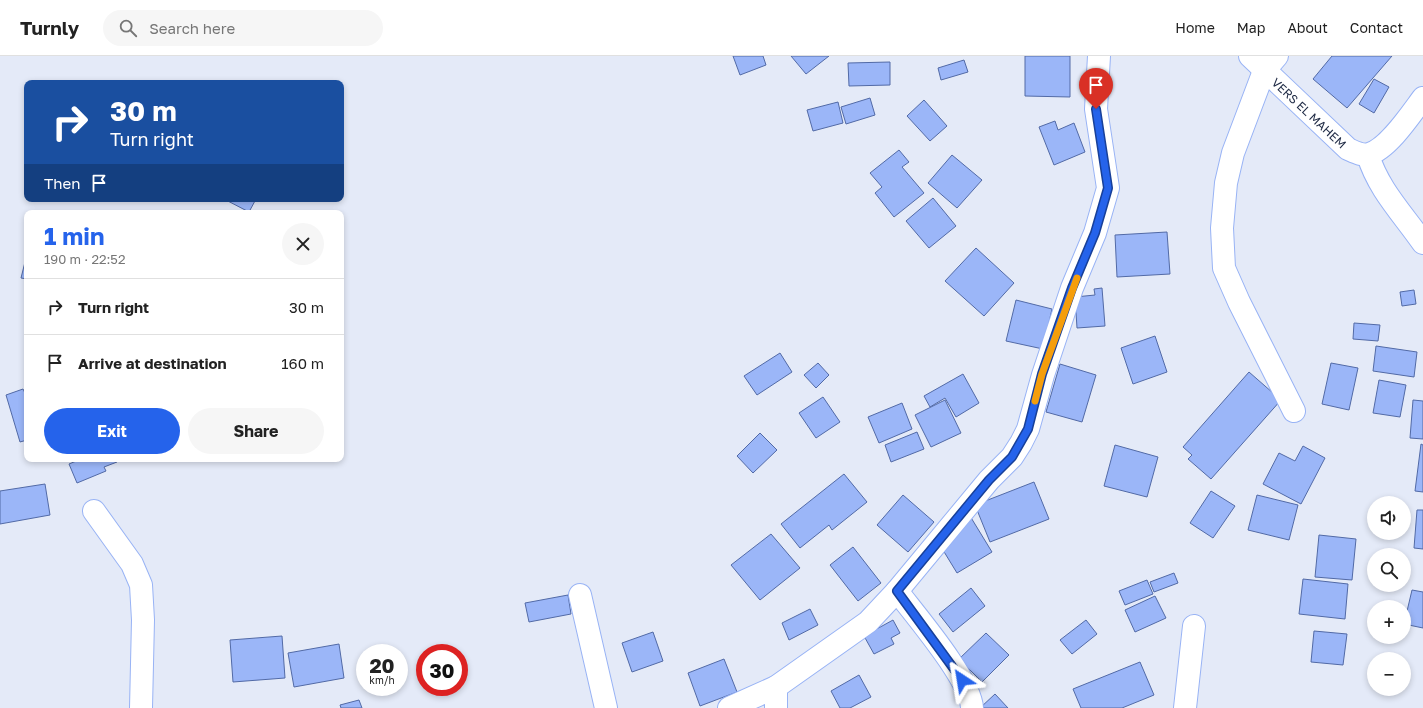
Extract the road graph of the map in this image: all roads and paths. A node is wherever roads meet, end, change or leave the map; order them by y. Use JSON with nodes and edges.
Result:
{"nodes":[{"id":1,"x":1099,"y":56,"type":"edge"},
{"id":2,"x":1263,"y":61,"type":"edge"},
{"id":3,"x":1423,"y":98,"type":"edge"},
{"id":4,"x":1368,"y":155,"type":"junction"},
{"id":5,"x":1423,"y":243,"type":"edge"},
{"id":6,"x":1294,"y":411,"type":"dead end"},
{"id":7,"x":94,"y":511,"type":"dead end"},
{"id":8,"x":897,"y":591,"type":"junction"},
{"id":9,"x":580,"y":595,"type":"dead end"},
{"id":10,"x":1194,"y":626,"type":"dead end"},
{"id":11,"x":776,"y":686,"type":"junction"},
{"id":12,"x":141,"y":708,"type":"edge"},
{"id":13,"x":606,"y":708,"type":"edge"},
{"id":14,"x":729,"y":708,"type":"edge"},
{"id":15,"x":776,"y":708,"type":"edge"},
{"id":16,"x":972,"y":708,"type":"edge"},
{"id":17,"x":1185,"y":708,"type":"edge"}],
"edges":[{"from":1,"to":8,"type":"street"},
{"from":2,"to":4,"type":"street","name":"VERS EL MAHEM"},
{"from":2,"to":6,"type":"street"},
{"from":3,"to":4,"type":"street"},
{"from":4,"to":5,"type":"street"},
{"from":7,"to":12,"type":"street"},
{"from":8,"to":11,"type":"street"},
{"from":8,"to":16,"type":"street"},
{"from":9,"to":13,"type":"street"},
{"from":10,"to":17,"type":"street"},
{"from":11,"to":14,"type":"street"},
{"from":11,"to":15,"type":"street"}]}
